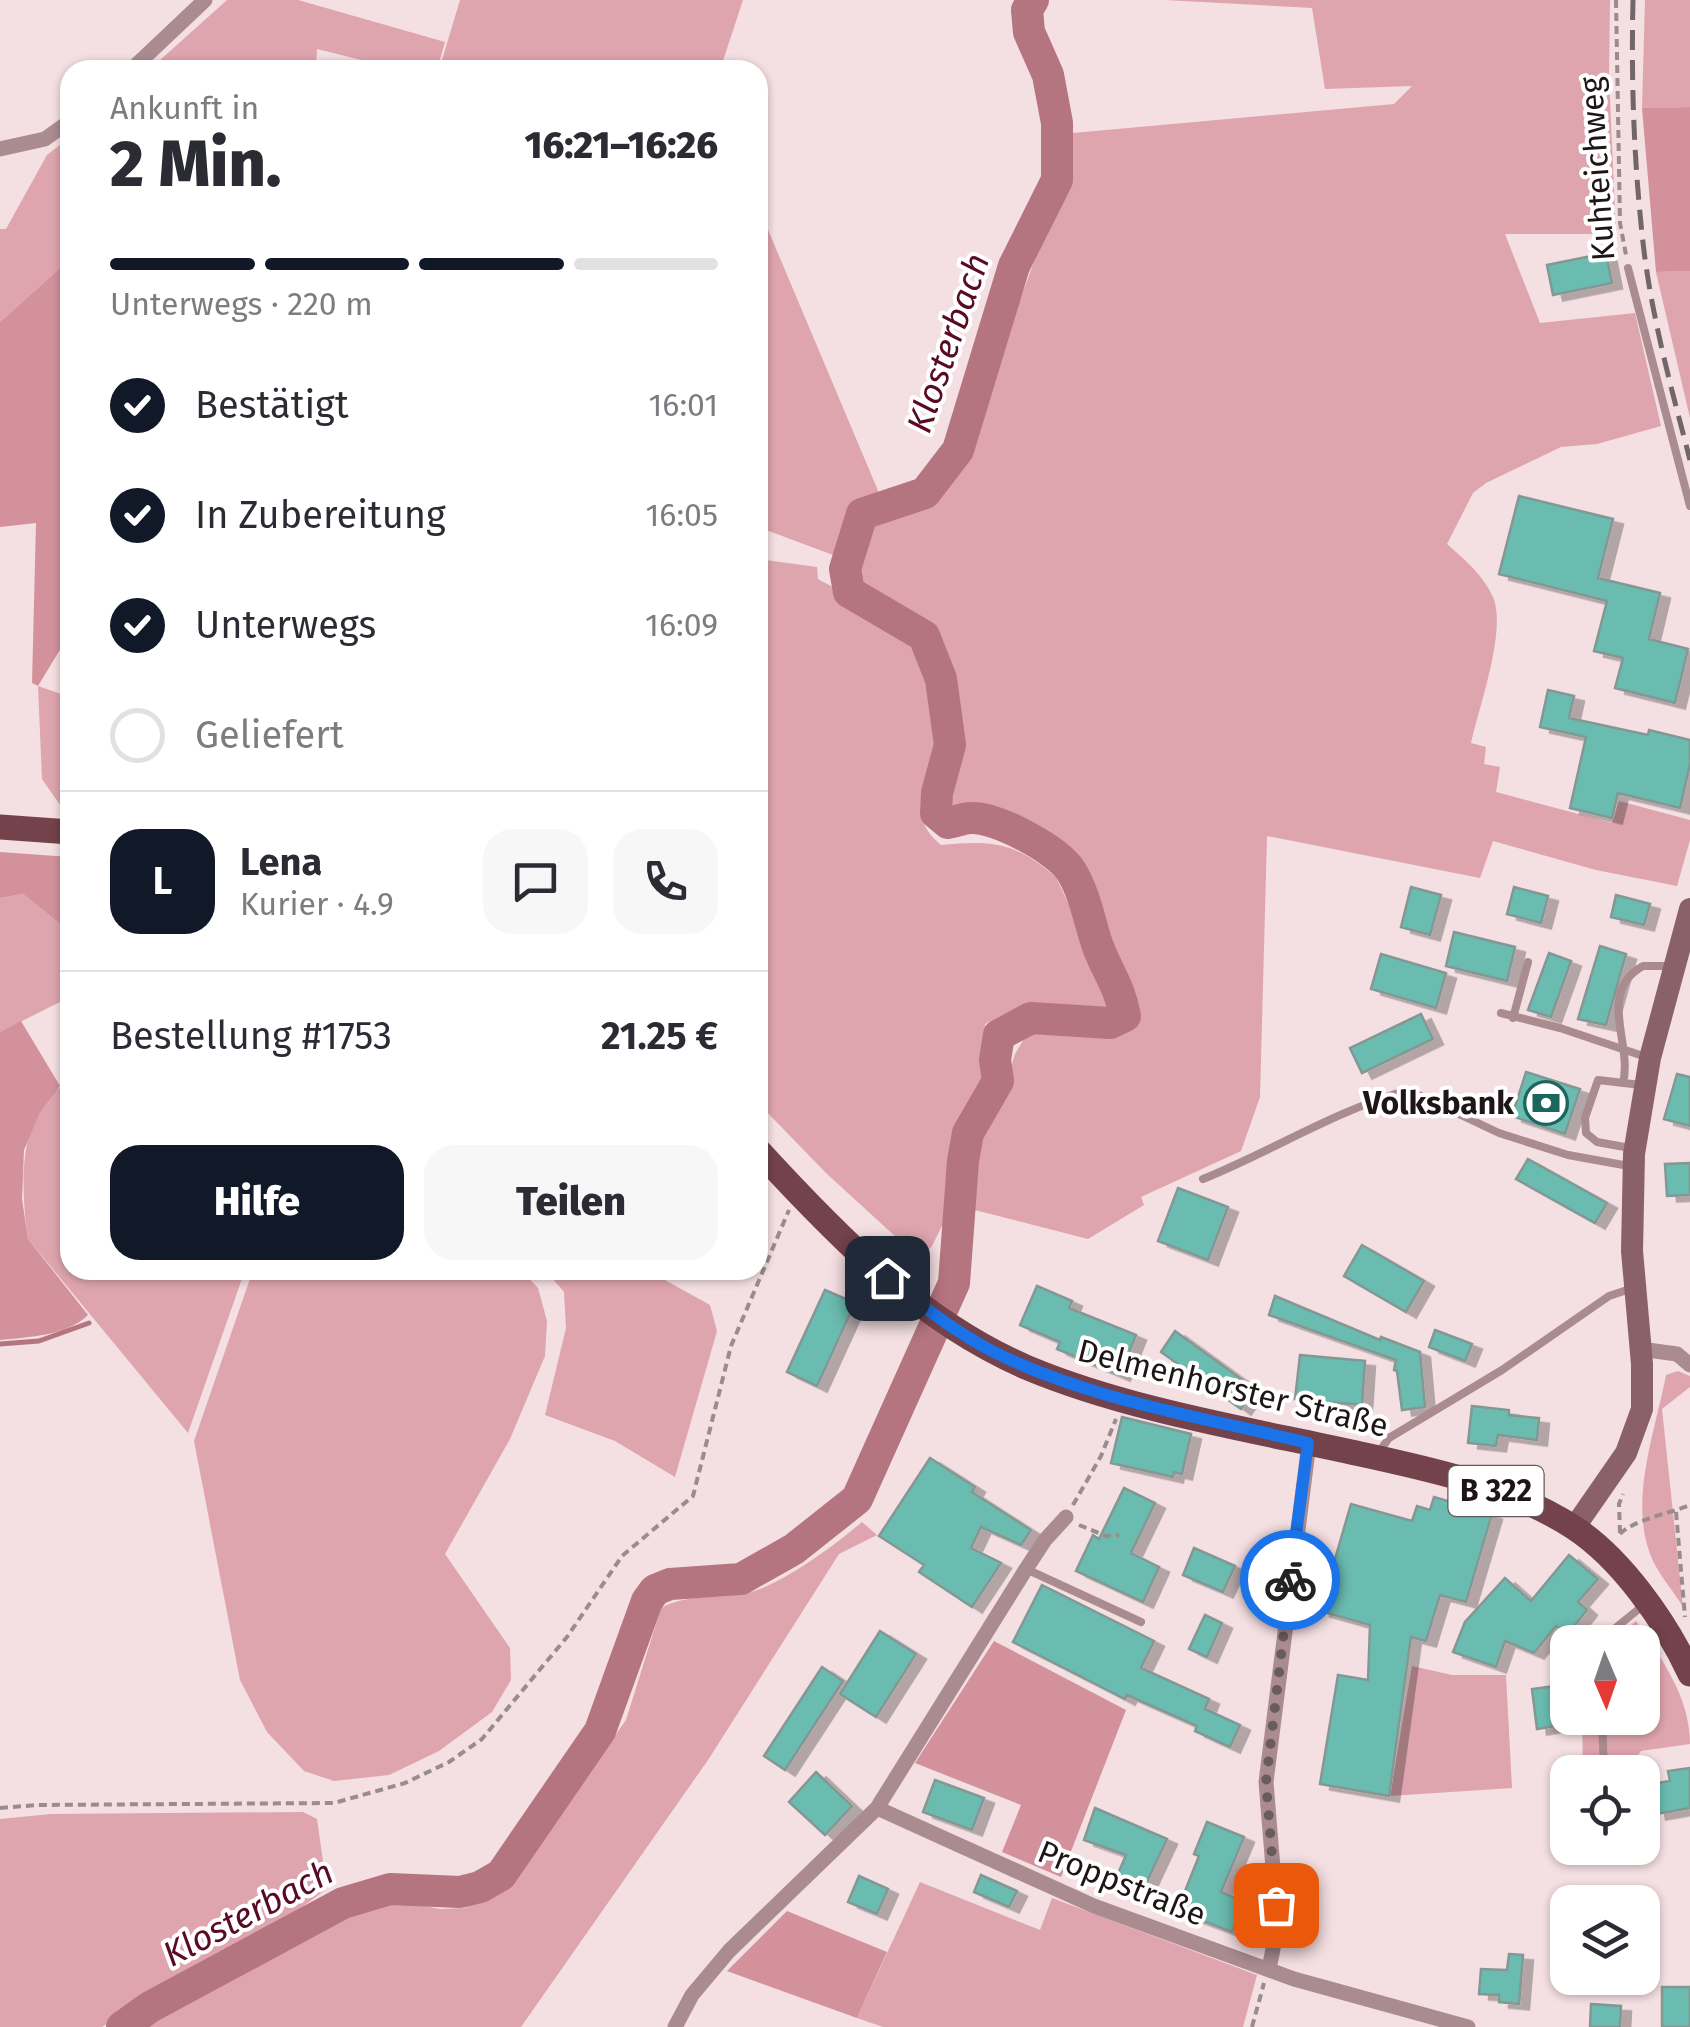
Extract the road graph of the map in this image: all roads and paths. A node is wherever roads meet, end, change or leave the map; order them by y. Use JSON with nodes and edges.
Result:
{"nodes":[{"id":1,"x":205,"y":0,"type":"edge"},
{"id":2,"x":1616,"y":0,"type":"edge"},
{"id":3,"x":142,"y":60,"type":"edge"},
{"id":4,"x":60,"y":128,"type":"edge"},
{"id":5,"x":0,"y":149,"type":"edge"},
{"id":6,"x":1628,"y":268,"type":"joint"},
{"id":7,"x":1690,"y":506,"type":"edge"},
{"id":8,"x":0,"y":827,"type":"edge"},
{"id":9,"x":60,"y":831,"type":"edge"},
{"id":10,"x":1690,"y":908,"type":"edge"},
{"id":11,"x":1528,"y":962,"type":"dead end"},
{"id":12,"x":1674,"y":966,"type":"junction"},
{"id":13,"x":1501,"y":1014,"type":"dead end"},
{"id":14,"x":1513,"y":1018,"type":"junction"},
{"id":15,"x":1623,"y":1049,"type":"junction"},
{"id":16,"x":1650,"y":1058,"type":"junction"},
{"id":17,"x":1634,"y":1084,"type":"junction"},
{"id":18,"x":1634,"y":1158,"type":"junction"},
{"id":19,"x":768,"y":1161,"type":"edge"},
{"id":20,"x":1204,"y":1179,"type":"dead end"},
{"id":21,"x":796,"y":1192,"type":"junction"},
{"id":22,"x":768,"y":1257,"type":"edge"},
{"id":23,"x":758,"y":1280,"type":"edge"},
{"id":24,"x":1634,"y":1288,"type":"junction"},
{"id":25,"x":1640,"y":1349,"type":"junction"},
{"id":26,"x":1690,"y":1365,"type":"edge"},
{"id":27,"x":1118,"y":1413,"type":"dead end"},
{"id":28,"x":1308,"y":1443,"type":"junction"},
{"id":29,"x":1376,"y":1457,"type":"junction"},
{"id":30,"x":1690,"y":1505,"type":"edge"},
{"id":31,"x":1676,"y":1511,"type":"junction"},
{"id":32,"x":1066,"y":1518,"type":"junction"},
{"id":33,"x":1574,"y":1528,"type":"junction"},
{"id":34,"x":1620,"y":1534,"type":"dead end"},
{"id":35,"x":1119,"y":1535,"type":"dead end"},
{"id":36,"x":1026,"y":1569,"type":"junction"},
{"id":37,"x":1647,"y":1602,"type":"junction"},
{"id":38,"x":1140,"y":1622,"type":"dead end"},
{"id":39,"x":1619,"y":1625,"type":"edge"},
{"id":40,"x":1690,"y":1625,"type":"edge"},
{"id":41,"x":1690,"y":1674,"type":"edge"},
{"id":42,"x":0,"y":1808,"type":"edge"},
{"id":43,"x":877,"y":1808,"type":"junction"},
{"id":44,"x":1268,"y":1969,"type":"junction"},
{"id":45,"x":676,"y":2027,"type":"edge"},
{"id":46,"x":1252,"y":2027,"type":"edge"},
{"id":47,"x":1468,"y":2027,"type":"edge"}],
"edges":[{"from":1,"to":3,"type":"street"},
{"from":2,"to":6,"type":"path","name":"Kuhteichweg"},
{"from":4,"to":5,"type":"street"},
{"from":6,"to":7,"type":"lane","name":"Kuhteichweg"},
{"from":8,"to":9,"type":"main road"},
{"from":10,"to":12,"type":"street"},
{"from":11,"to":14,"type":"lane"},
{"from":12,"to":15,"type":"lane"},
{"from":12,"to":16,"type":"street"},
{"from":13,"to":14,"type":"lane"},
{"from":14,"to":15,"type":"lane"},
{"from":15,"to":16,"type":"lane"},
{"from":15,"to":17,"type":"lane"},
{"from":16,"to":17,"type":"street"},
{"from":17,"to":18,"type":"street"},
{"from":17,"to":18,"type":"lane"},
{"from":18,"to":20,"type":"lane"},
{"from":18,"to":24,"type":"street"},
{"from":19,"to":21,"type":"main road","name":"Delmenhorster Straße","number":"B 322"},
{"from":21,"to":22,"type":"path"},
{"from":21,"to":28,"type":"main road","name":"Delmenhorster Straße","number":"B 322"},
{"from":23,"to":42,"type":"path"},
{"from":24,"to":25,"type":"street"},
{"from":24,"to":29,"type":"lane"},
{"from":25,"to":26,"type":"street"},
{"from":25,"to":33,"type":"street"},
{"from":27,"to":32,"type":"path"},
{"from":28,"to":29,"type":"main road","name":"Delmenhorster Straße","number":"B 322"},
{"from":28,"to":44,"type":"street"},
{"from":29,"to":33,"type":"main road","name":"Delmenhorster Straße","number":"B 322"},
{"from":30,"to":31,"type":"path"},
{"from":31,"to":34,"type":"path"},
{"from":31,"to":40,"type":"path"},
{"from":32,"to":35,"type":"path"},
{"from":32,"to":36,"type":"street"},
{"from":33,"to":37,"type":"main road","name":"Delmenhorster Straße","number":"B 322"},
{"from":36,"to":38,"type":"lane"},
{"from":36,"to":43,"type":"street"},
{"from":37,"to":39,"type":"lane"},
{"from":37,"to":41,"type":"main road","name":"Delmenhorster Straße","number":"B 322"},
{"from":43,"to":44,"type":"street","name":"Proppstraße"},
{"from":43,"to":45,"type":"street"},
{"from":44,"to":46,"type":"path"},
{"from":44,"to":47,"type":"street","name":"Proppstraße"}]}
